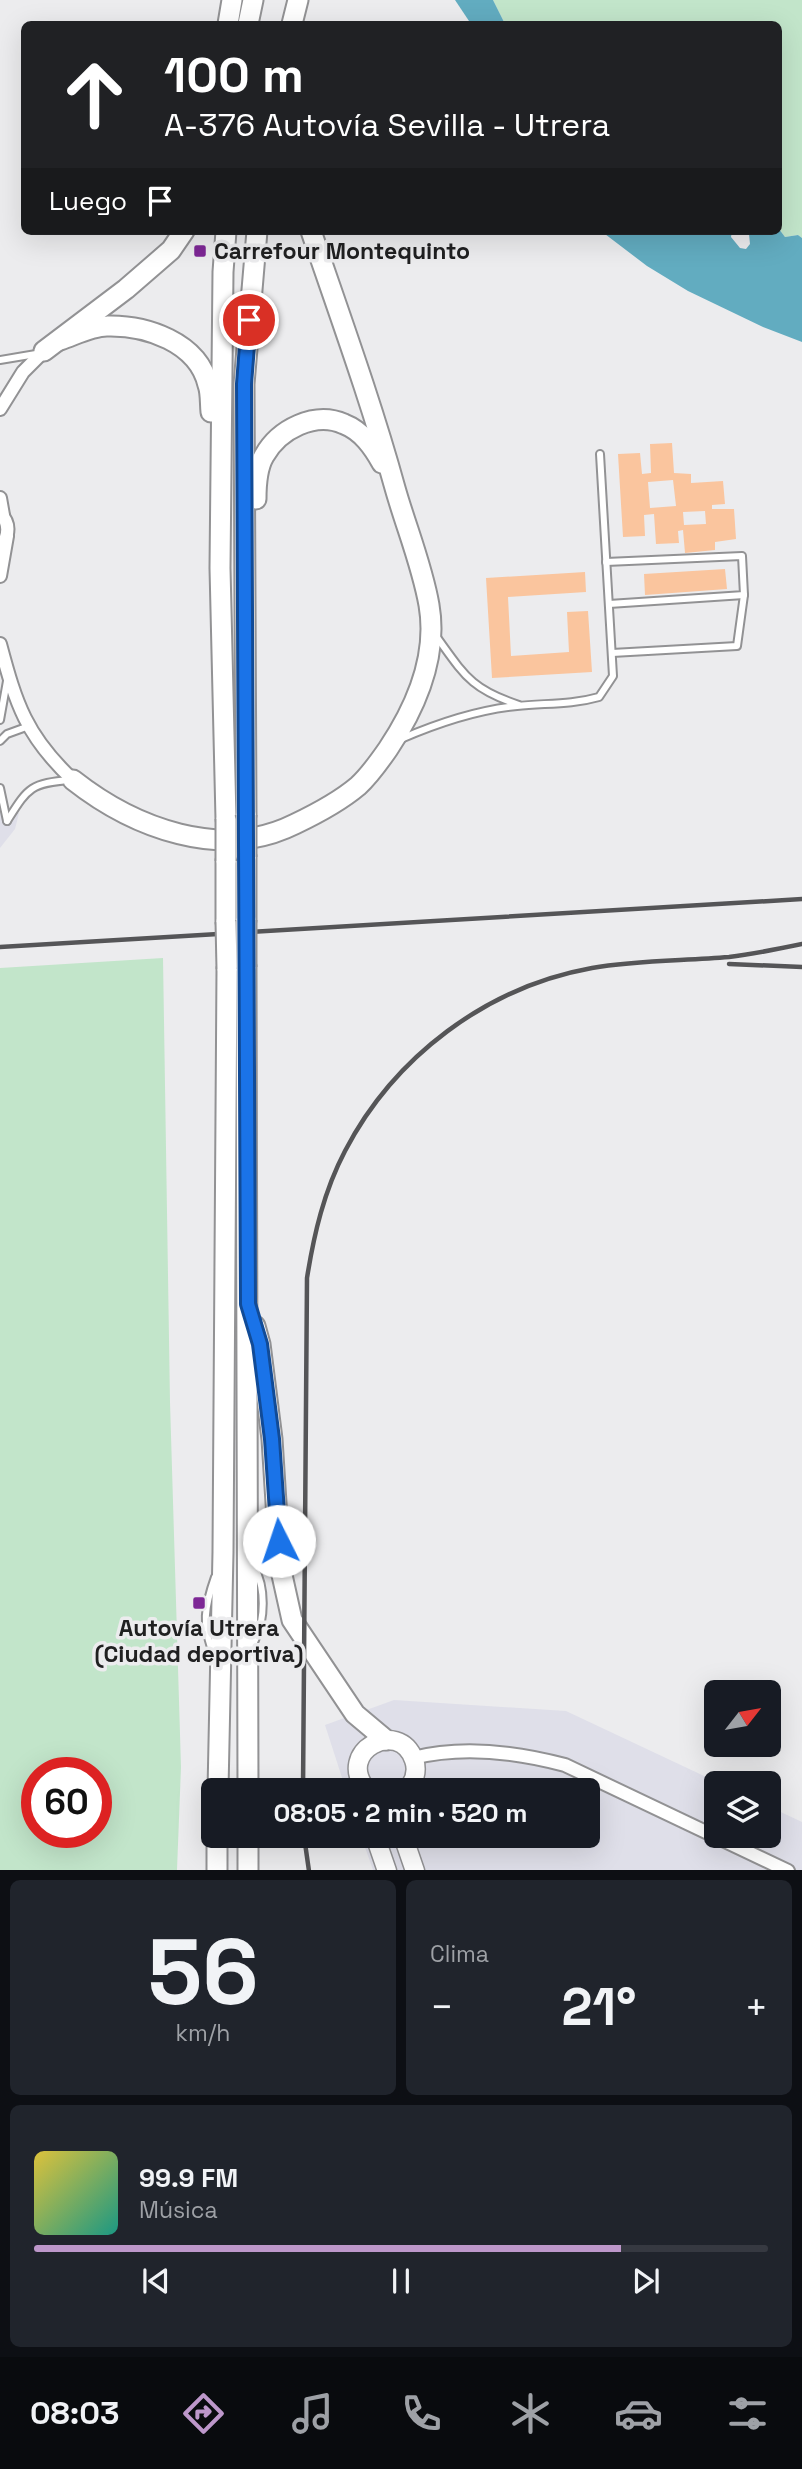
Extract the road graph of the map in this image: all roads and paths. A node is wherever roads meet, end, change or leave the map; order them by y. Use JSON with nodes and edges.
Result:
{"nodes":[{"id":1,"x":235,"y":0,"type":"edge"},
{"id":2,"x":253,"y":0,"type":"edge"},
{"id":3,"x":229,"y":21,"type":"edge"},
{"id":4,"x":234,"y":21,"type":"edge"},
{"id":5,"x":249,"y":21,"type":"edge"},
{"id":6,"x":181,"y":235,"type":"edge"},
{"id":7,"x":226,"y":235,"type":"edge"},
{"id":8,"x":257,"y":235,"type":"edge"},
{"id":9,"x":311,"y":235,"type":"edge"},
{"id":10,"x":60,"y":340,"type":"junction"},
{"id":11,"x":42,"y":352,"type":"junction"},
{"id":12,"x":0,"y":360,"type":"edge"},
{"id":13,"x":0,"y":409,"type":"edge"},
{"id":14,"x":600,"y":454,"type":"dead end"},
{"id":15,"x":396,"y":492,"type":"junction"},
{"id":16,"x":0,"y":498,"type":"edge"},
{"id":17,"x":1,"y":514,"type":"edge"},
{"id":18,"x":7,"y":536,"type":"junction"},
{"id":19,"x":0,"y":548,"type":"edge"},
{"id":20,"x":606,"y":562,"type":"junction"},
{"id":21,"x":220,"y":568,"type":"junction"},
{"id":22,"x":0,"y":576,"type":"edge"},
{"id":23,"x":744,"y":595,"type":"junction"},
{"id":24,"x":609,"y":604,"type":"junction"},
{"id":25,"x":246,"y":624,"type":"junction"},
{"id":26,"x":431,"y":629,"type":"junction"},
{"id":27,"x":0,"y":644,"type":"edge"},
{"id":28,"x":612,"y":653,"type":"junction"},
{"id":29,"x":8,"y":676,"type":"junction"},
{"id":30,"x":521,"y":705,"type":"junction"},
{"id":31,"x":0,"y":720,"type":"edge"},
{"id":32,"x":29,"y":726,"type":"junction"},
{"id":33,"x":0,"y":736,"type":"edge"},
{"id":34,"x":392,"y":742,"type":"junction"},
{"id":35,"x":0,"y":744,"type":"edge"},
{"id":36,"x":73,"y":780,"type":"junction"},
{"id":37,"x":0,"y":788,"type":"edge"},
{"id":38,"x":236,"y":968,"type":"junction"},
{"id":39,"x":248,"y":1304,"type":"junction"},
{"id":40,"x":386,"y":1740,"type":"junction"},
{"id":41,"x":414,"y":1758,"type":"junction"},
{"id":42,"x":218,"y":1778,"type":"edge"},
{"id":43,"x":248,"y":1778,"type":"edge"},
{"id":44,"x":360,"y":1778,"type":"edge"},
{"id":45,"x":413,"y":1778,"type":"edge"},
{"id":46,"x":217,"y":1848,"type":"edge"},
{"id":47,"x":248,"y":1848,"type":"edge"},
{"id":48,"x":379,"y":1848,"type":"edge"},
{"id":49,"x":406,"y":1848,"type":"edge"},
{"id":50,"x":217,"y":1870,"type":"edge"},
{"id":51,"x":248,"y":1870,"type":"edge"},
{"id":52,"x":387,"y":1870,"type":"edge"},
{"id":53,"x":415,"y":1870,"type":"edge"},
{"id":54,"x":786,"y":1870,"type":"edge"}],
"edges":[{"from":1,"to":3,"type":"main road"},
{"from":1,"to":4,"type":"main road"},
{"from":2,"to":5,"type":"main road"},
{"from":6,"to":10,"type":"main road"},
{"from":7,"to":21,"type":"main road"},
{"from":8,"to":25,"type":"main road"},
{"from":9,"to":15,"type":"main road"},
{"from":10,"to":11,"type":"main road"},
{"from":10,"to":21,"type":"main road"},
{"from":11,"to":12,"type":"lane"},
{"from":11,"to":13,"type":"street"},
{"from":14,"to":20,"type":"lane"},
{"from":15,"to":25,"type":"main road"},
{"from":15,"to":26,"type":"main road"},
{"from":16,"to":17,"type":"street"},
{"from":17,"to":18,"type":"street"},
{"from":18,"to":19,"type":"street"},
{"from":18,"to":22,"type":"street"},
{"from":20,"to":23,"type":"lane"},
{"from":20,"to":24,"type":"lane"},
{"from":21,"to":38,"type":"main road","bridge":true},
{"from":23,"to":24,"type":"lane"},
{"from":23,"to":28,"type":"lane"},
{"from":24,"to":28,"type":"lane"},
{"from":25,"to":38,"type":"main road","bridge":true},
{"from":26,"to":30,"type":"lane"},
{"from":26,"to":34,"type":"main road"},
{"from":27,"to":29,"type":"street"},
{"from":28,"to":30,"type":"lane"},
{"from":29,"to":31,"type":"lane"},
{"from":29,"to":32,"type":"street"},
{"from":30,"to":34,"type":"lane"},
{"from":32,"to":35,"type":"lane"},
{"from":32,"to":36,"type":"street"},
{"from":33,"to":35,"type":"lane"},
{"from":34,"to":36,"type":"main road"},
{"from":36,"to":37,"type":"lane"},
{"from":38,"to":39,"type":"main road"},
{"from":38,"to":42,"type":"main road"},
{"from":39,"to":40,"type":"main road"},
{"from":39,"to":43,"type":"main road"},
{"from":40,"to":41,"type":"street"},
{"from":40,"to":44,"type":"street"},
{"from":41,"to":45,"type":"street"},
{"from":41,"to":54,"type":"street"},
{"from":46,"to":50,"type":"main road"},
{"from":47,"to":51,"type":"main road"},
{"from":48,"to":52,"type":"street"},
{"from":49,"to":53,"type":"street"}]}
